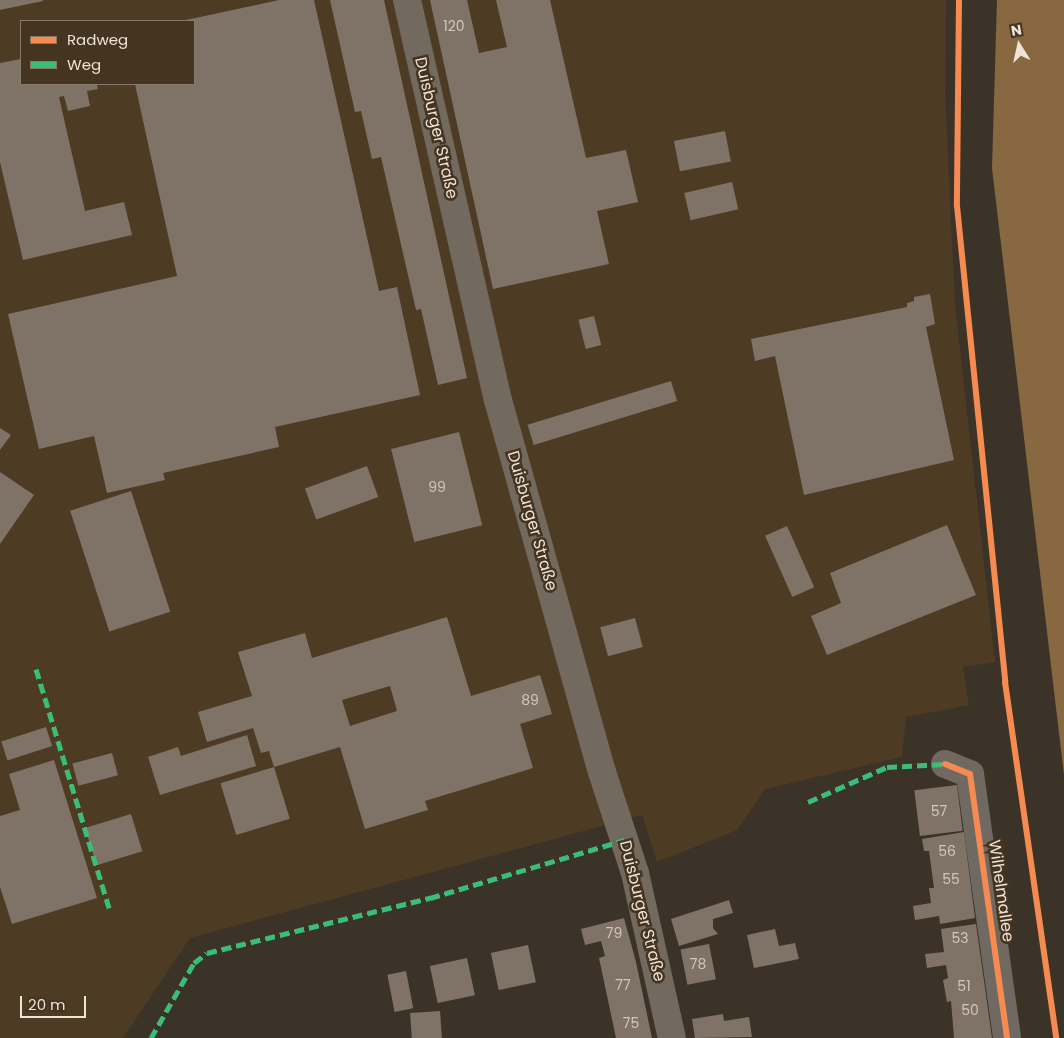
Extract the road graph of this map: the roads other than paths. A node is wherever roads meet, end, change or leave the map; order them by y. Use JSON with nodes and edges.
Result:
{"nodes":[{"id":1,"x":407,"y":0,"type":"edge"},
{"id":2,"x":945,"y":764,"type":"dead end"},
{"id":3,"x":672,"y":1038,"type":"edge"},
{"id":4,"x":1007,"y":1038,"type":"edge"}],
"edges":[{"from":1,"to":3,"type":"main road","name":"Duisburger Straße"},
{"from":2,"to":4,"type":"street","name":"Wilhelmallee"}]}
